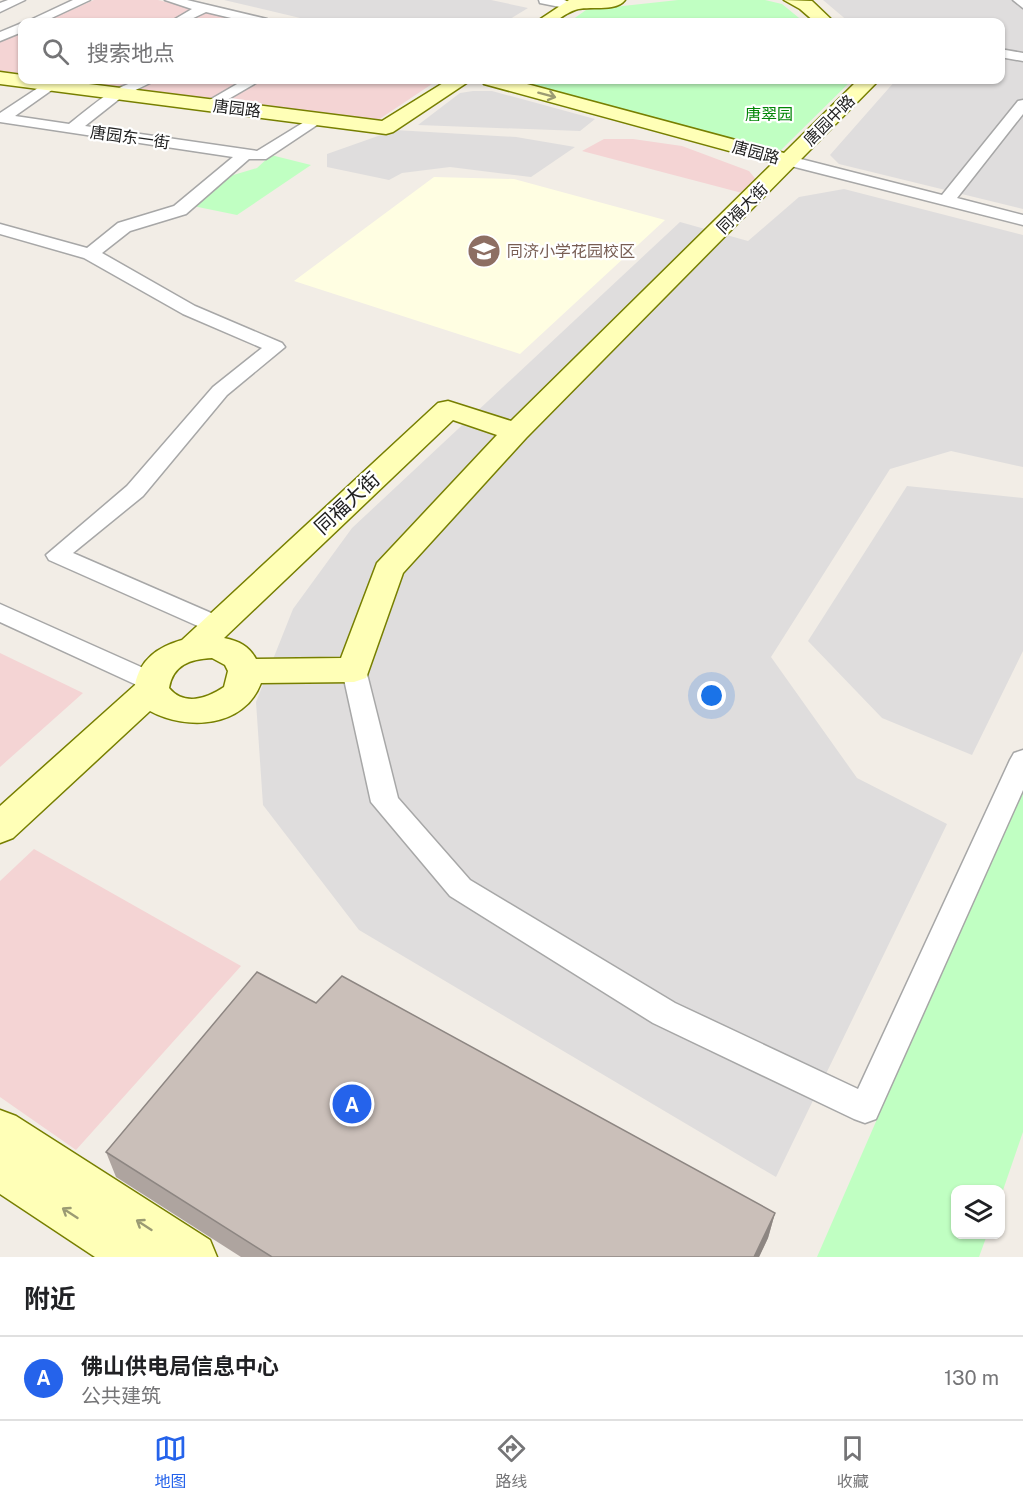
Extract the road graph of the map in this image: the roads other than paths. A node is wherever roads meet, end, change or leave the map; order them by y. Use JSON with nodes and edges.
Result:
{"nodes":[{"id":1,"x":19,"y":0,"type":"edge"},
{"id":2,"x":84,"y":0,"type":"edge"},
{"id":3,"x":171,"y":0,"type":"edge"},
{"id":4,"x":544,"y":0,"type":"edge"},
{"id":5,"x":616,"y":0,"type":"edge"},
{"id":6,"x":793,"y":0,"type":"edge"},
{"id":7,"x":1019,"y":0,"type":"edge"},
{"id":8,"x":1023,"y":4,"type":"edge"},
{"id":9,"x":570,"y":5,"type":"junction"},
{"id":10,"x":0,"y":8,"type":"edge"},
{"id":11,"x":205,"y":8,"type":"junction"},
{"id":12,"x":42,"y":18,"type":"edge"},
{"id":13,"x":184,"y":18,"type":"edge"},
{"id":14,"x":244,"y":18,"type":"edge"},
{"id":15,"x":551,"y":18,"type":"edge"},
{"id":16,"x":821,"y":18,"type":"edge"},
{"id":17,"x":18,"y":29,"type":"edge"},
{"id":18,"x":0,"y":37,"type":"edge"},
{"id":19,"x":1005,"y":54,"type":"edge"},
{"id":20,"x":1023,"y":57,"type":"edge"},
{"id":21,"x":0,"y":78,"type":"edge"},
{"id":22,"x":18,"y":79,"type":"edge"},
{"id":23,"x":51,"y":84,"type":"edge"},
{"id":24,"x":66,"y":84,"type":"edge"},
{"id":25,"x":137,"y":84,"type":"edge"},
{"id":26,"x":247,"y":84,"type":"edge"},
{"id":27,"x":455,"y":84,"type":"edge"},
{"id":28,"x":505,"y":84,"type":"edge"},
{"id":29,"x":865,"y":84,"type":"edge"},
{"id":30,"x":118,"y":93,"type":"junction"},
{"id":31,"x":1023,"y":104,"type":"edge"},
{"id":32,"x":208,"y":105,"type":"junction"},
{"id":33,"x":1,"y":118,"type":"edge"},
{"id":34,"x":319,"y":119,"type":"junction"},
{"id":35,"x":73,"y":128,"type":"junction"},
{"id":36,"x":253,"y":155,"type":"junction"},
{"id":37,"x":789,"y":161,"type":"junction"},
{"id":38,"x":946,"y":201,"type":"junction"},
{"id":39,"x":1023,"y":220,"type":"edge"},
{"id":40,"x":0,"y":229,"type":"edge"},
{"id":41,"x":90,"y":254,"type":"junction"},
{"id":42,"x":516,"y":432,"type":"junction"},
{"id":43,"x":0,"y":612,"type":"edge"},
{"id":44,"x":205,"y":636,"type":"junction"},
{"id":45,"x":354,"y":670,"type":"junction"},
{"id":46,"x":245,"y":671,"type":"junction"},
{"id":47,"x":150,"y":686,"type":"junction"},
{"id":48,"x":1023,"y":760,"type":"edge"},
{"id":49,"x":0,"y":828,"type":"edge"},
{"id":50,"x":0,"y":1131,"type":"edge"},
{"id":51,"x":0,"y":1167,"type":"edge"},
{"id":52,"x":136,"y":1257,"type":"edge"},
{"id":53,"x":193,"y":1257,"type":"edge"}],
"edges":[{"from":1,"to":10,"type":"street"},
{"from":2,"to":12,"type":"street"},
{"from":3,"to":11,"type":"street"},
{"from":4,"to":9,"type":"street"},
{"from":5,"to":9,"type":"street"},
{"from":6,"to":16,"type":"street"},
{"from":7,"to":8,"type":"street"},
{"from":9,"to":15,"type":"street"},
{"from":11,"to":13,"type":"street"},
{"from":11,"to":14,"type":"street"},
{"from":17,"to":18,"type":"street"},
{"from":19,"to":20,"type":"street"},
{"from":21,"to":22,"type":"street","name":"唐园路"},
{"from":23,"to":33,"type":"street"},
{"from":24,"to":30,"type":"street","name":"唐园路"},
{"from":25,"to":30,"type":"street"},
{"from":26,"to":32,"type":"street"},
{"from":27,"to":34,"type":"street","name":"唐园路"},
{"from":28,"to":37,"type":"street","name":"唐园路","one_way":true},
{"from":29,"to":37,"type":"street","name":"唐园中路"},
{"from":30,"to":32,"type":"street","name":"唐园路"},
{"from":30,"to":35,"type":"street"},
{"from":31,"to":38,"type":"street"},
{"from":32,"to":34,"type":"street","name":"唐园路"},
{"from":33,"to":35,"type":"street","name":"唐园东一街"},
{"from":34,"to":36,"type":"street"},
{"from":35,"to":36,"type":"street","name":"唐园东一街"},
{"from":36,"to":41,"type":"street"},
{"from":37,"to":38,"type":"street","name":"唐园路"},
{"from":37,"to":42,"type":"street","name":"同福大街"},
{"from":38,"to":39,"type":"street","name":"唐园路"},
{"from":40,"to":41,"type":"street"},
{"from":41,"to":44,"type":"street"},
{"from":42,"to":44,"type":"street","name":"同福大街"},
{"from":42,"to":45,"type":"street","name":"同福大街"},
{"from":43,"to":47,"type":"street"},
{"from":44,"to":46,"type":"street","name":"同福大街"},
{"from":44,"to":47,"type":"street","name":"同福大街"},
{"from":45,"to":46,"type":"street"},
{"from":45,"to":48,"type":"street"},
{"from":46,"to":47,"type":"street"},
{"from":47,"to":49,"type":"street","name":"同福大街"},
{"from":53,"to":50,"type":"street","one_way":true},
{"from":52,"to":51,"type":"street","one_way":true}]}
